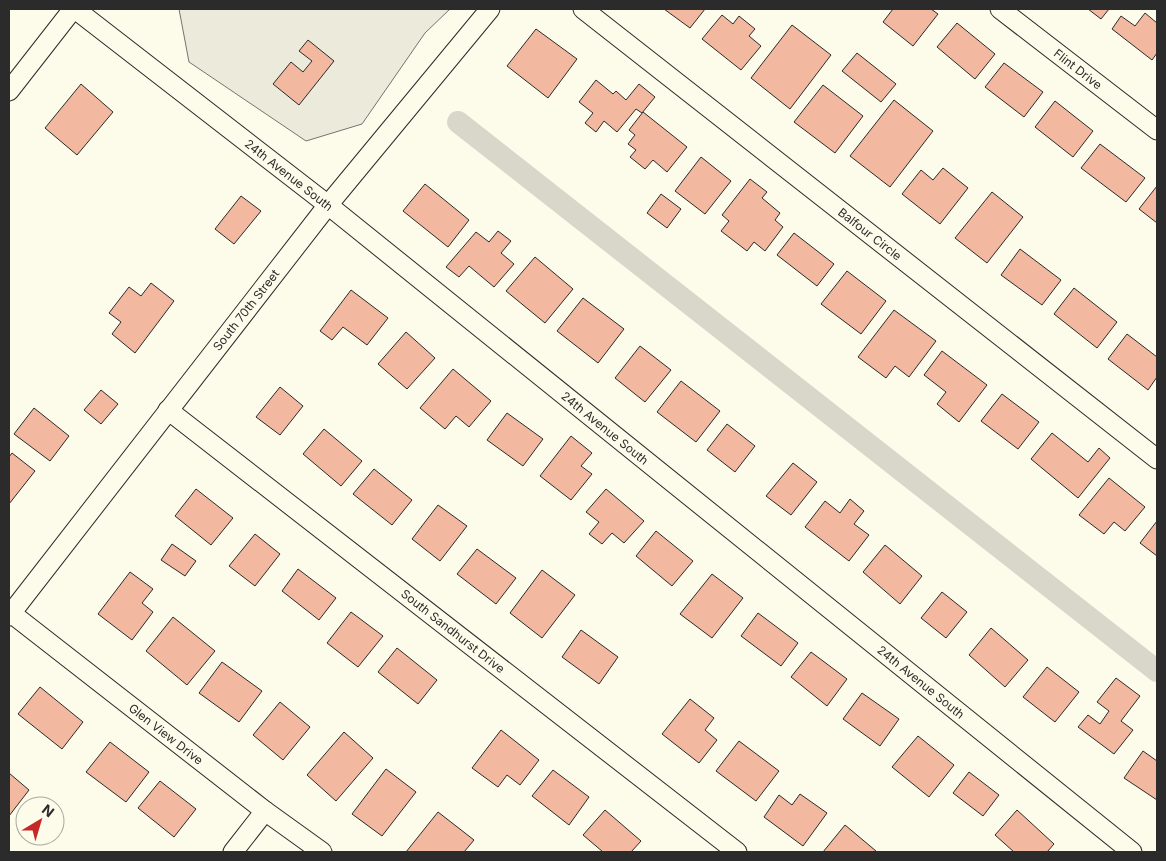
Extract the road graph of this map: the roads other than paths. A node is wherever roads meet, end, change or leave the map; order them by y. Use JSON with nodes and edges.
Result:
{"nodes":[{"id":1,"x":74,"y":9,"type":"edge"},
{"id":2,"x":490,"y":9,"type":"edge"},
{"id":3,"x":583,"y":9,"type":"edge"},
{"id":4,"x":1000,"y":9,"type":"edge"},
{"id":5,"x":9,"y":91,"type":"edge"},
{"id":6,"x":1157,"y":130,"type":"edge"},
{"id":7,"x":328,"y":205,"type":"junction"},
{"id":8,"x":168,"y":410,"type":"junction"},
{"id":9,"x":1157,"y":459,"type":"edge"},
{"id":10,"x":10,"y":615,"type":"edge"},
{"id":11,"x":265,"y":811,"type":"junction"},
{"id":12,"x":233,"y":852,"type":"edge"},
{"id":13,"x":322,"y":852,"type":"edge"},
{"id":14,"x":737,"y":852,"type":"edge"},
{"id":15,"x":1132,"y":852,"type":"edge"}],
"edges":[{"from":1,"to":5,"type":"street"},
{"from":1,"to":7,"type":"street","name":"24th Avenue South"},
{"from":2,"to":7,"type":"street","name":"South 70th Street"},
{"from":3,"to":9,"type":"street","name":"Balfour Circle"},
{"from":4,"to":6,"type":"street","name":"Flint Drive"},
{"from":7,"to":8,"type":"street","name":"South 70th Street"},
{"from":7,"to":15,"type":"street","name":"24th Avenue South"},
{"from":8,"to":10,"type":"street","name":"South 70th Street"},
{"from":8,"to":14,"type":"street","name":"South Sandhurst Drive"},
{"from":10,"to":11,"type":"street","name":"Glen View Drive"},
{"from":11,"to":12,"type":"street"},
{"from":11,"to":13,"type":"street","name":"Glen View Drive"}]}
